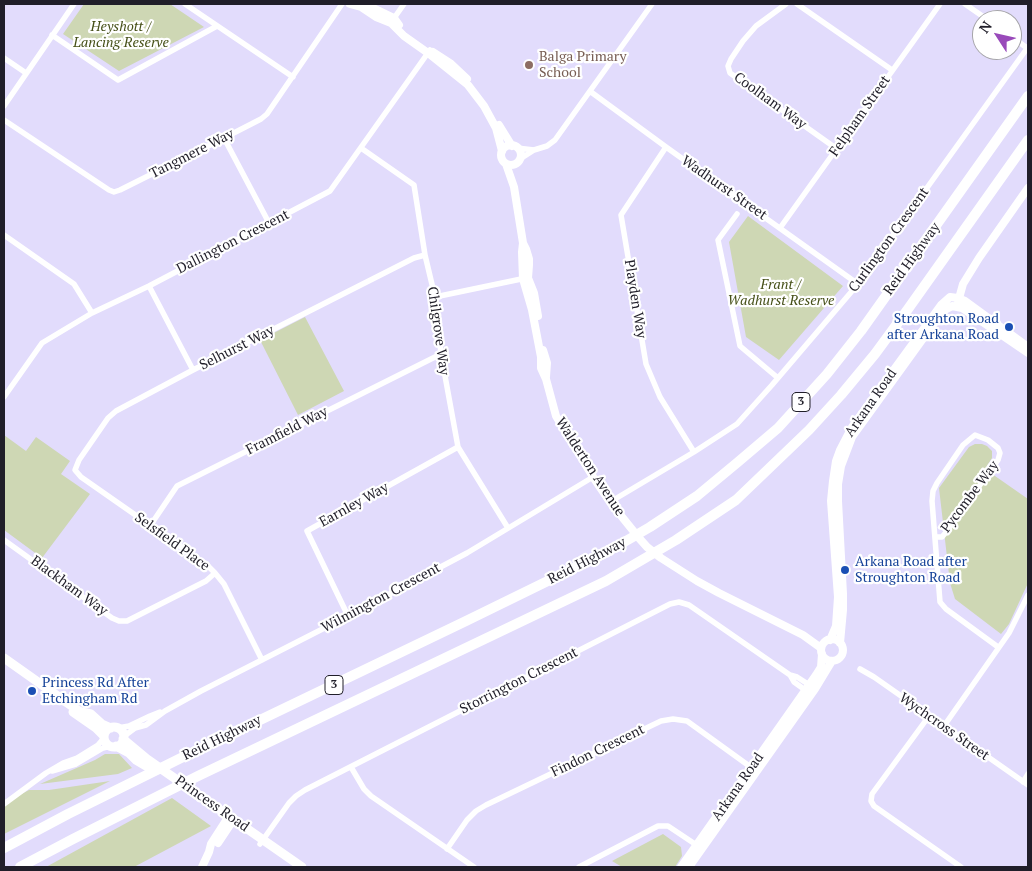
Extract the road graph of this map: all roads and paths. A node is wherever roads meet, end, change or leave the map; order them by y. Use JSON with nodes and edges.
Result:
{"nodes":[{"id":1,"x":74,"y":4,"type":"edge"},
{"id":2,"x":185,"y":4,"type":"edge"},
{"id":3,"x":342,"y":4,"type":"edge"},
{"id":4,"x":350,"y":4,"type":"edge"},
{"id":5,"x":365,"y":4,"type":"edge"},
{"id":6,"x":404,"y":4,"type":"edge"},
{"id":7,"x":652,"y":4,"type":"edge"},
{"id":8,"x":786,"y":4,"type":"edge"},
{"id":9,"x":798,"y":4,"type":"edge"},
{"id":10,"x":940,"y":4,"type":"edge"},
{"id":11,"x":392,"y":21,"type":"junction"},
{"id":12,"x":217,"y":26,"type":"junction"},
{"id":13,"x":52,"y":35,"type":"junction"},
{"id":14,"x":1028,"y":47,"type":"edge"},
{"id":15,"x":429,"y":51,"type":"junction"},
{"id":16,"x":4,"y":58,"type":"edge"},
{"id":17,"x":892,"y":70,"type":"junction"},
{"id":18,"x":26,"y":73,"type":"junction"},
{"id":19,"x":293,"y":77,"type":"junction"},
{"id":20,"x":591,"y":92,"type":"junction"},
{"id":21,"x":1028,"y":96,"type":"edge"},
{"id":22,"x":4,"y":106,"type":"edge"},
{"id":23,"x":4,"y":120,"type":"edge"},
{"id":24,"x":224,"y":138,"type":"junction"},
{"id":25,"x":1028,"y":140,"type":"edge"},
{"id":26,"x":515,"y":147,"type":"junction"},
{"id":27,"x":666,"y":147,"type":"junction"},
{"id":28,"x":361,"y":148,"type":"junction"},
{"id":29,"x":837,"y":149,"type":"junction"},
{"id":30,"x":534,"y":150,"type":"junction"},
{"id":31,"x":502,"y":151,"type":"junction"},
{"id":32,"x":518,"y":162,"type":"junction"},
{"id":33,"x":506,"y":164,"type":"junction"},
{"id":34,"x":514,"y":187,"type":"junction"},
{"id":35,"x":1028,"y":188,"type":"edge"},
{"id":36,"x":737,"y":214,"type":"dead end"},
{"id":37,"x":269,"y":223,"type":"junction"},
{"id":38,"x":780,"y":228,"type":"junction"},
{"id":39,"x":4,"y":235,"type":"edge"},
{"id":40,"x":425,"y":255,"type":"junction"},
{"id":41,"x":525,"y":278,"type":"junction"},
{"id":42,"x":858,"y":284,"type":"junction"},
{"id":43,"x":149,"y":286,"type":"junction"},
{"id":44,"x":435,"y":297,"type":"junction"},
{"id":45,"x":954,"y":301,"type":"junction"},
{"id":46,"x":92,"y":313,"type":"junction"},
{"id":47,"x":1028,"y":349,"type":"edge"},
{"id":48,"x":441,"y":354,"type":"junction"},
{"id":49,"x":192,"y":370,"type":"junction"},
{"id":50,"x":778,"y":378,"type":"junction"},
{"id":51,"x":4,"y":397,"type":"edge"},
{"id":52,"x":458,"y":447,"type":"junction"},
{"id":53,"x":694,"y":452,"type":"junction"},
{"id":54,"x":75,"y":470,"type":"joint"},
{"id":55,"x":593,"y":477,"type":"junction"},
{"id":56,"x":610,"y":502,"type":"junction"},
{"id":57,"x":150,"y":526,"type":"junction"},
{"id":58,"x":508,"y":528,"type":"junction"},
{"id":59,"x":935,"y":538,"type":"junction"},
{"id":60,"x":4,"y":540,"type":"edge"},
{"id":61,"x":215,"y":574,"type":"junction"},
{"id":62,"x":1028,"y":595,"type":"edge"},
{"id":63,"x":348,"y":616,"type":"junction"},
{"id":64,"x":803,"y":635,"type":"junction"},
{"id":65,"x":829,"y":640,"type":"junction"},
{"id":66,"x":840,"y":643,"type":"junction"},
{"id":67,"x":998,"y":648,"type":"junction"},
{"id":68,"x":822,"y":651,"type":"junction"},
{"id":69,"x":262,"y":660,"type":"junction"},
{"id":70,"x":832,"y":661,"type":"junction"},
{"id":71,"x":5,"y":663,"type":"edge"},
{"id":72,"x":860,"y":669,"type":"dead end"},
{"id":73,"x":810,"y":689,"type":"junction"},
{"id":74,"x":165,"y":711,"type":"junction"},
{"id":75,"x":929,"y":716,"type":"junction"},
{"id":76,"x":944,"y":726,"type":"junction"},
{"id":77,"x":114,"y":728,"type":"junction"},
{"id":78,"x":104,"y":737,"type":"junction"},
{"id":79,"x":118,"y":742,"type":"junction"},
{"id":80,"x":351,"y":767,"type":"junction"},
{"id":81,"x":754,"y":769,"type":"junction"},
{"id":82,"x":46,"y":773,"type":"junction"},
{"id":83,"x":1028,"y":774,"type":"edge"},
{"id":84,"x":1026,"y":784,"type":"edge"},
{"id":85,"x":4,"y":804,"type":"edge"},
{"id":86,"x":230,"y":820,"type":"junction"},
{"id":87,"x":262,"y":842,"type":"junction"},
{"id":88,"x":700,"y":847,"type":"junction"},
{"id":89,"x":4,"y":848,"type":"edge"},
{"id":90,"x":448,"y":849,"type":"junction"},
{"id":91,"x":20,"y":867,"type":"edge"},
{"id":92,"x":202,"y":867,"type":"edge"},
{"id":93,"x":292,"y":867,"type":"edge"},
{"id":94,"x":302,"y":867,"type":"edge"},
{"id":95,"x":474,"y":867,"type":"edge"},
{"id":96,"x":579,"y":867,"type":"edge"},
{"id":97,"x":681,"y":867,"type":"edge"},
{"id":98,"x":689,"y":867,"type":"edge"},
{"id":99,"x":961,"y":867,"type":"edge"}],
"edges":[{"from":1,"to":13,"type":"street"},
{"from":2,"to":12,"type":"street"},
{"from":3,"to":19,"type":"street","name":"Tangmere Way"},
{"from":4,"to":11,"type":"street"},
{"from":5,"to":11,"type":"street"},
{"from":6,"to":11,"type":"street"},
{"from":7,"to":20,"type":"street"},
{"from":8,"to":29,"type":"street","name":"Coolham Way"},
{"from":9,"to":17,"type":"street"},
{"from":10,"to":17,"type":"street","name":"Felpham Street"},
{"from":11,"to":15,"type":"street"},
{"from":12,"to":13,"type":"street"},
{"from":12,"to":19,"type":"street"},
{"from":13,"to":18,"type":"street"},
{"from":14,"to":42,"type":"street","name":"Curlington Crescent"},
{"from":15,"to":26,"type":"street"},
{"from":15,"to":28,"type":"street","name":"Dallington Crescent"},
{"from":15,"to":31,"type":"street"},
{"from":16,"to":18,"type":"street"},
{"from":17,"to":29,"type":"street","name":"Felpham Street"},
{"from":18,"to":22,"type":"street"},
{"from":19,"to":24,"type":"street","name":"Tangmere Way"},
{"from":20,"to":27,"type":"street","name":"Wadhurst Street"},
{"from":20,"to":30,"type":"street"},
{"from":21,"to":89,"type":"highway","name":"Reid Highway","number":"3"},
{"from":23,"to":24,"type":"street","name":"Tangmere Way"},
{"from":24,"to":37,"type":"street"},
{"from":25,"to":91,"type":"highway","name":"Reid Highway","number":"3"},
{"from":26,"to":30,"type":"street"},
{"from":26,"to":31,"type":"street"},
{"from":26,"to":32,"type":"street"},
{"from":27,"to":38,"type":"street","name":"Wadhurst Street"},
{"from":27,"to":53,"type":"street","name":"Playden Way"},
{"from":28,"to":37,"type":"street","name":"Dallington Crescent"},
{"from":28,"to":40,"type":"street","name":"Chilgrove Way"},
{"from":29,"to":38,"type":"street","name":"Felpham Street"},
{"from":30,"to":32,"type":"street"},
{"from":31,"to":33,"type":"street"},
{"from":32,"to":33,"type":"street"},
{"from":32,"to":34,"type":"street","name":"Walderton Avenue"},
{"from":33,"to":34,"type":"street","name":"Walderton Avenue"},
{"from":34,"to":41,"type":"street","name":"Walderton Avenue"},
{"from":35,"to":45,"type":"street","name":"Arkana Road"},
{"from":36,"to":50,"type":"street"},
{"from":37,"to":43,"type":"street","name":"Dallington Crescent"},
{"from":38,"to":42,"type":"street","name":"Wadhurst Street"},
{"from":39,"to":46,"type":"street"},
{"from":40,"to":44,"type":"street","name":"Chilgrove Way"},
{"from":40,"to":49,"type":"street","name":"Selhurst Way"},
{"from":41,"to":44,"type":"street"},
{"from":41,"to":55,"type":"street","name":"Walderton Avenue"},
{"from":42,"to":50,"type":"street","name":"Curlington Crescent"},
{"from":43,"to":46,"type":"street","name":"Dallington Crescent"},
{"from":43,"to":49,"type":"street"},
{"from":44,"to":48,"type":"street","name":"Chilgrove Way"},
{"from":45,"to":47,"type":"street"},
{"from":45,"to":65,"type":"street","name":"Arkana Road"},
{"from":45,"to":66,"type":"street","name":"Arkana Road"},
{"from":46,"to":51,"type":"street","name":"Dallington Crescent"},
{"from":48,"to":52,"type":"street","name":"Chilgrove Way"},
{"from":48,"to":57,"type":"street","name":"Framfield Way"},
{"from":49,"to":54,"type":"street","name":"Selhurst Way"},
{"from":50,"to":53,"type":"street","name":"Curlington Crescent"},
{"from":52,"to":58,"type":"street","name":"Chilgrove Way"},
{"from":52,"to":63,"type":"street","name":"Earnley Way"},
{"from":53,"to":56,"type":"street","name":"Curlington Crescent"},
{"from":54,"to":57,"type":"street","name":"Selsfield Place"},
{"from":55,"to":56,"type":"street","name":"Walderton Avenue"},
{"from":55,"to":58,"type":"street","name":"Wilmington Crescent"},
{"from":56,"to":64,"type":"street","name":"Walderton Avenue"},
{"from":57,"to":61,"type":"street","name":"Selsfield Place"},
{"from":58,"to":63,"type":"street","name":"Wilmington Crescent"},
{"from":59,"to":59,"type":"street","name":"Pycombe Way"},
{"from":59,"to":67,"type":"street","name":"Pycombe Way"},
{"from":60,"to":61,"type":"street","name":"Blackham Way"},
{"from":61,"to":69,"type":"street","name":"Selsfield Place"},
{"from":62,"to":67,"type":"street"},
{"from":63,"to":69,"type":"street","name":"Wilmington Crescent"},
{"from":64,"to":65,"type":"street","name":"Walderton Avenue"},
{"from":64,"to":68,"type":"street","name":"Walderton Avenue"},
{"from":65,"to":66,"type":"street"},
{"from":65,"to":68,"type":"street"},
{"from":66,"to":70,"type":"street"},
{"from":67,"to":76,"type":"street"},
{"from":68,"to":70,"type":"street"},
{"from":68,"to":73,"type":"street","name":"Arkana Road"},
{"from":69,"to":74,"type":"street","name":"Wilmington Crescent"},
{"from":70,"to":73,"type":"street","name":"Arkana Road"},
{"from":71,"to":77,"type":"main road"},
{"from":71,"to":78,"type":"main road"},
{"from":72,"to":75,"type":"street","name":"Wychcross Street"},
{"from":73,"to":80,"type":"street","name":"Storrington Crescent"},
{"from":73,"to":81,"type":"street","name":"Arkana Road"},
{"from":74,"to":77,"type":"street","name":"Wilmington Crescent"},
{"from":74,"to":79,"type":"street","name":"Wilmington Crescent"},
{"from":75,"to":76,"type":"street","name":"Wychcross Street"},
{"from":75,"to":99,"type":"street"},
{"from":76,"to":84,"type":"street","name":"Wychcross Street"},
{"from":77,"to":78,"type":"main road"},
{"from":77,"to":79,"type":"main road"},
{"from":78,"to":79,"type":"main road"},
{"from":78,"to":82,"type":"street"},
{"from":79,"to":82,"type":"street","name":"Wilmington Crescent"},
{"from":79,"to":86,"type":"main road","name":"Princess Road"},
{"from":80,"to":87,"type":"street","name":"Storrington Crescent"},
{"from":80,"to":90,"type":"street"},
{"from":81,"to":88,"type":"street","name":"Arkana Road"},
{"from":81,"to":90,"type":"street","name":"Findon Crescent"},
{"from":82,"to":85,"type":"street"},
{"from":83,"to":84,"type":"street"},
{"from":86,"to":87,"type":"main road","name":"Princess Road"},
{"from":86,"to":92,"type":"street"},
{"from":87,"to":93,"type":"main road","name":"Princess Road"},
{"from":87,"to":94,"type":"main road","name":"Princess Road"},
{"from":88,"to":96,"type":"street"},
{"from":88,"to":97,"type":"street","name":"Arkana Road"},
{"from":88,"to":98,"type":"street","name":"Arkana Road"},
{"from":90,"to":95,"type":"street"}]}
